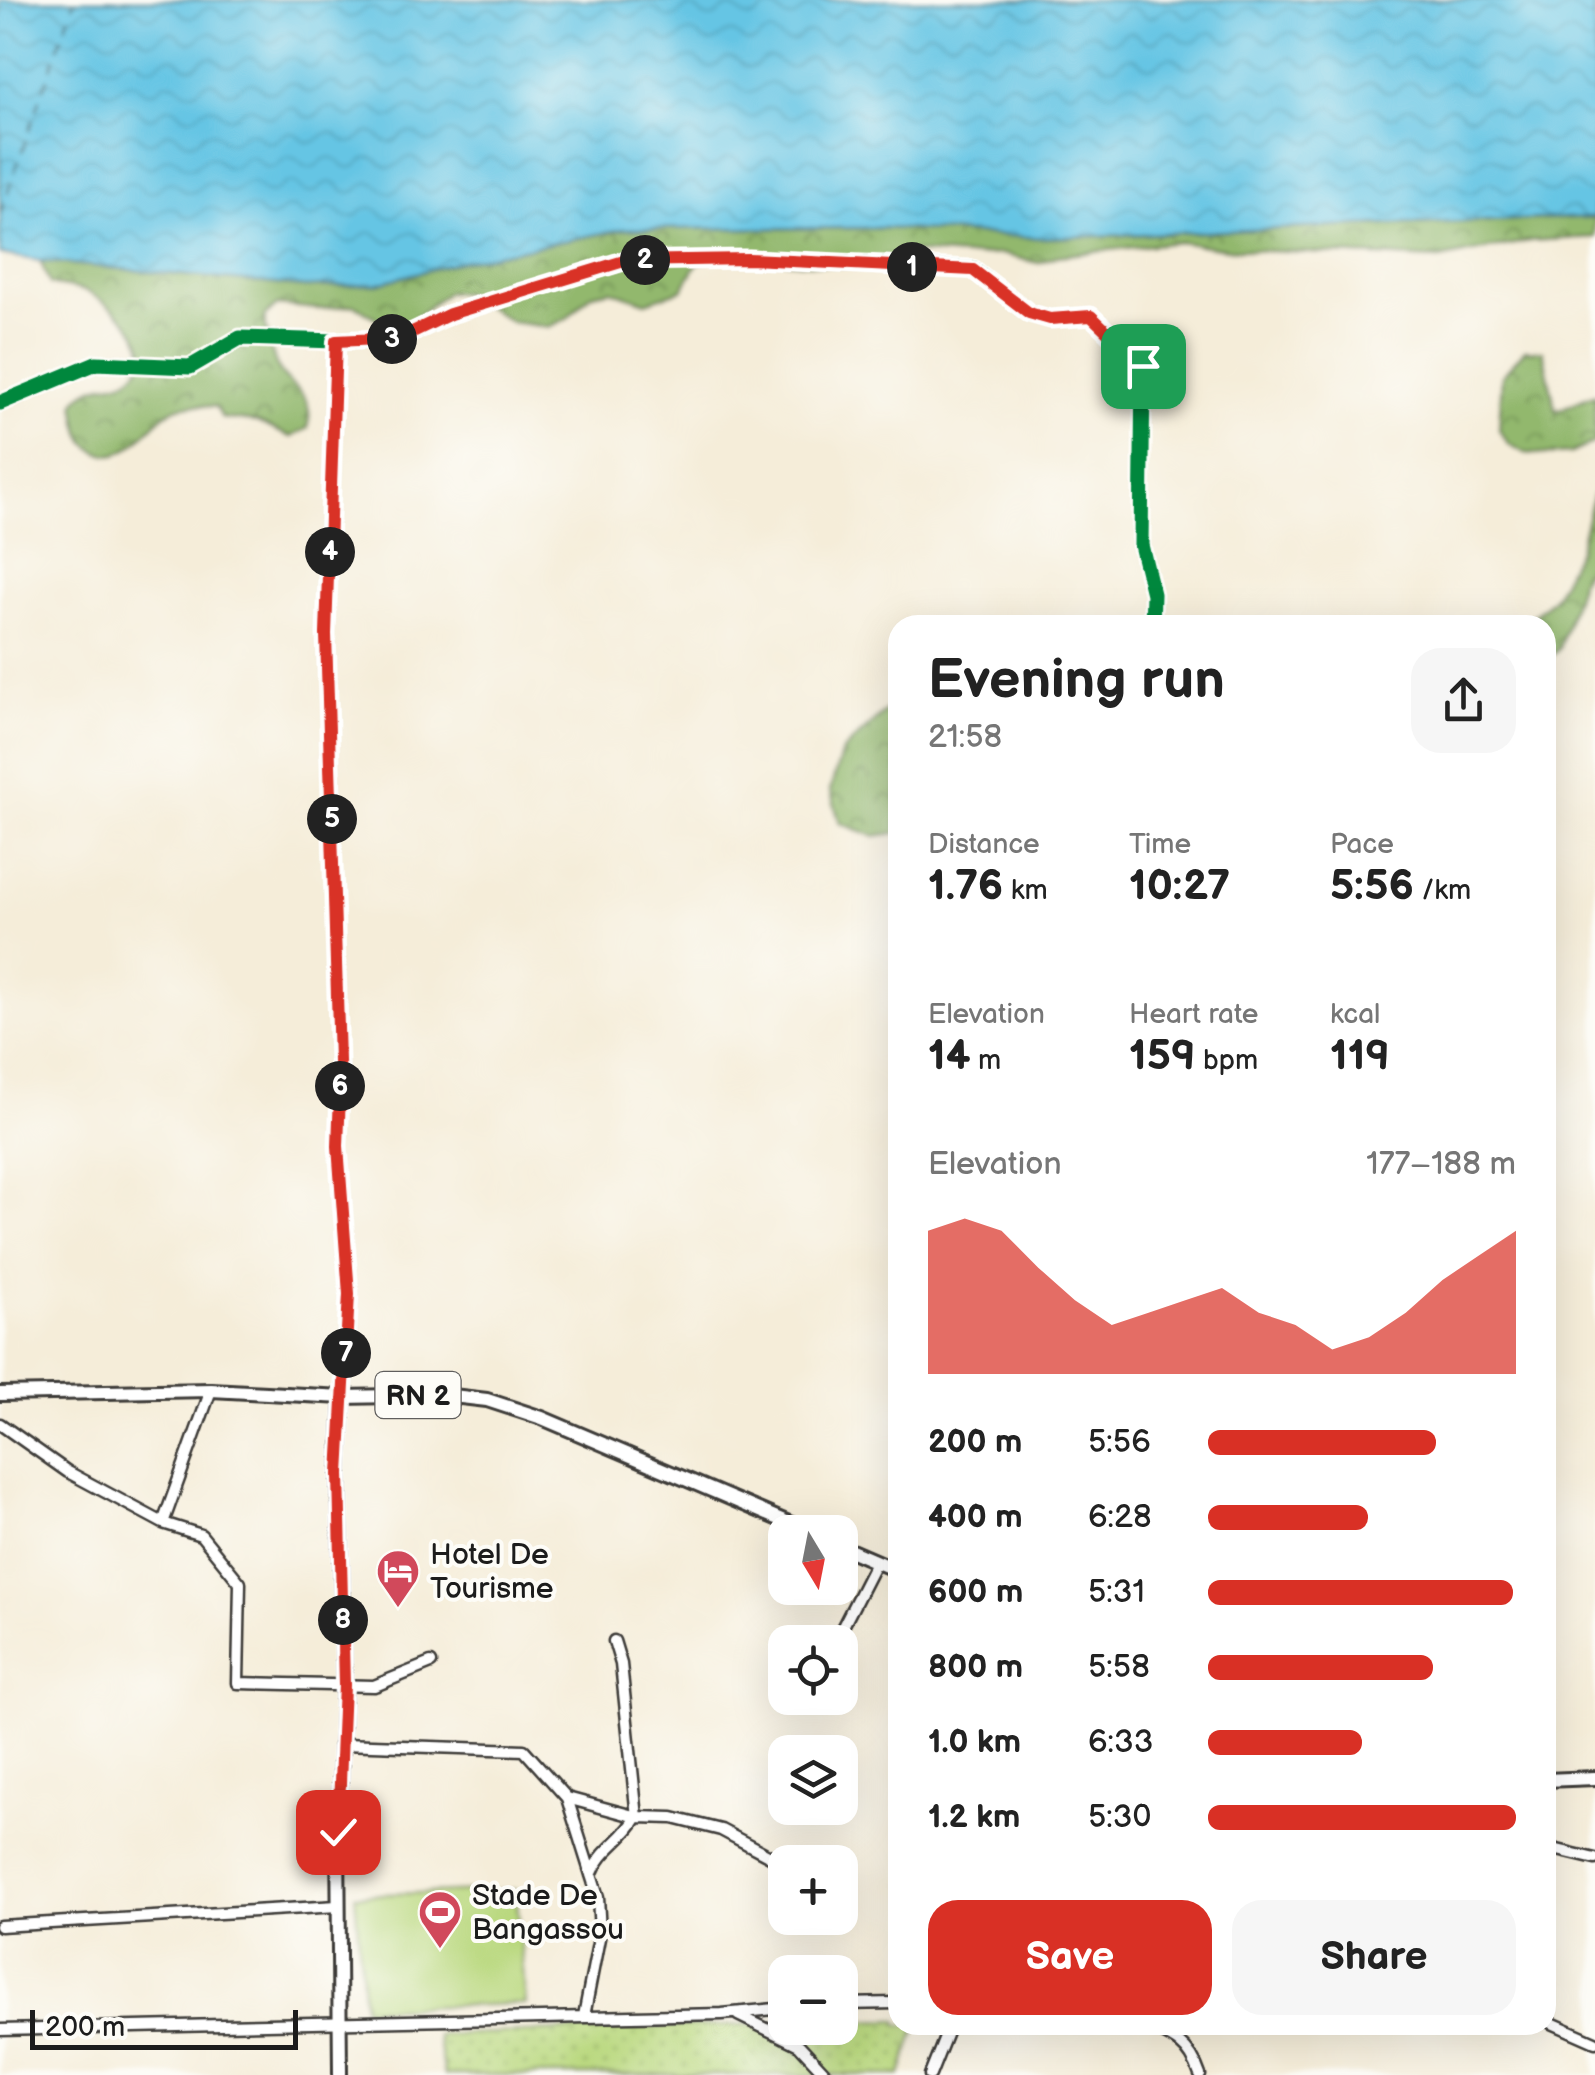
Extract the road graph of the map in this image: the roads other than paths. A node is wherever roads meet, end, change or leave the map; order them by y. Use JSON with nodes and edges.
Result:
{"nodes":[{"id":1,"x":336,"y":341,"type":"junction"},
{"id":2,"x":0,"y":403,"type":"edge"},
{"id":3,"x":1152,"y":615,"type":"edge"},
{"id":4,"x":212,"y":1390,"type":"junction"},
{"id":5,"x":0,"y":1394,"type":"edge"},
{"id":6,"x":343,"y":1397,"type":"junction"},
{"id":7,"x":0,"y":1424,"type":"edge"},
{"id":8,"x":770,"y":1515,"type":"edge"},
{"id":9,"x":163,"y":1523,"type":"junction"},
{"id":10,"x":858,"y":1554,"type":"edge"},
{"id":11,"x":876,"y":1562,"type":"junction"},
{"id":12,"x":888,"y":1567,"type":"edge"},
{"id":13,"x":844,"y":1625,"type":"edge"},
{"id":14,"x":614,"y":1641,"type":"dead end"},
{"id":15,"x":344,"y":1685,"type":"junction"},
{"id":16,"x":377,"y":1685,"type":"dead end"},
{"id":17,"x":342,"y":1744,"type":"junction"},
{"id":18,"x":1595,"y":1778,"type":"edge"},
{"id":19,"x":1556,"y":1780,"type":"edge"},
{"id":20,"x":567,"y":1798,"type":"junction"},
{"id":21,"x":638,"y":1817,"type":"junction"},
{"id":22,"x":1556,"y":1850,"type":"edge"},
{"id":23,"x":768,"y":1855,"type":"edge"},
{"id":24,"x":1595,"y":1859,"type":"edge"},
{"id":25,"x":591,"y":1875,"type":"junction"},
{"id":26,"x":338,"y":1906,"type":"junction"},
{"id":27,"x":0,"y":1926,"type":"edge"},
{"id":28,"x":888,"y":2003,"type":"edge"},
{"id":29,"x":858,"y":2004,"type":"edge"},
{"id":30,"x":768,"y":2010,"type":"edge"},
{"id":31,"x":722,"y":2014,"type":"junction"},
{"id":32,"x":584,"y":2016,"type":"junction"},
{"id":33,"x":340,"y":2022,"type":"junction"},
{"id":34,"x":1556,"y":2025,"type":"edge"},
{"id":35,"x":0,"y":2030,"type":"edge"},
{"id":36,"x":946,"y":2035,"type":"edge"},
{"id":37,"x":1168,"y":2035,"type":"edge"},
{"id":38,"x":1595,"y":2042,"type":"edge"},
{"id":39,"x":340,"y":2075,"type":"edge"},
{"id":40,"x":827,"y":2075,"type":"edge"},
{"id":41,"x":930,"y":2075,"type":"edge"},
{"id":42,"x":1200,"y":2075,"type":"edge"}],
"edges":[{"from":1,"to":2,"type":"street"},
{"from":1,"to":3,"type":"street"},
{"from":1,"to":6,"type":"street"},
{"from":4,"to":5,"type":"main road","number":"RN 2"},
{"from":4,"to":6,"type":"main road","number":"RN 2"},
{"from":4,"to":9,"type":"street"},
{"from":6,"to":8,"type":"main road","number":"RN 2"},
{"from":6,"to":15,"type":"main road"},
{"from":7,"to":9,"type":"street"},
{"from":9,"to":15,"type":"street"},
{"from":10,"to":11,"type":"main road"},
{"from":11,"to":12,"type":"main road"},
{"from":11,"to":13,"type":"street"},
{"from":14,"to":21,"type":"street"},
{"from":15,"to":16,"type":"street"},
{"from":15,"to":17,"type":"main road"},
{"from":17,"to":20,"type":"street"},
{"from":17,"to":26,"type":"main road"},
{"from":18,"to":19,"type":"main road"},
{"from":20,"to":21,"type":"street"},
{"from":20,"to":25,"type":"street"},
{"from":21,"to":23,"type":"street"},
{"from":21,"to":25,"type":"street"},
{"from":22,"to":24,"type":"street"},
{"from":25,"to":32,"type":"street"},
{"from":26,"to":27,"type":"street"},
{"from":26,"to":33,"type":"main road"},
{"from":28,"to":29,"type":"street"},
{"from":30,"to":31,"type":"street"},
{"from":31,"to":32,"type":"street"},
{"from":31,"to":40,"type":"street"},
{"from":32,"to":33,"type":"street"},
{"from":33,"to":35,"type":"street"},
{"from":33,"to":39,"type":"main road"},
{"from":34,"to":38,"type":"street"},
{"from":36,"to":41,"type":"street"},
{"from":37,"to":42,"type":"street"}]}
